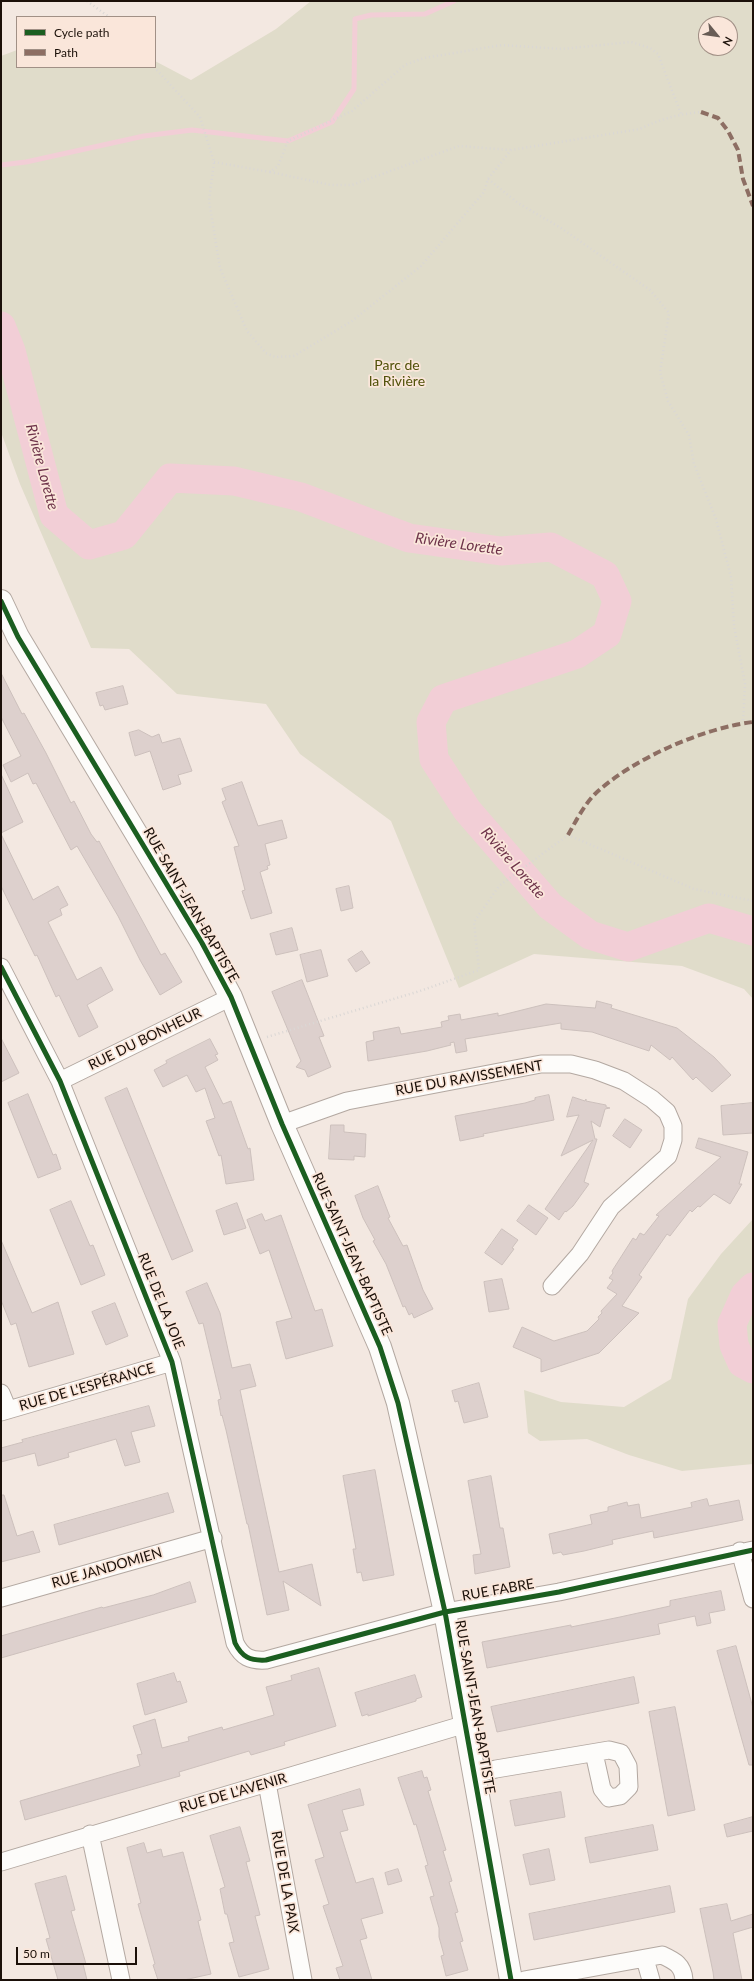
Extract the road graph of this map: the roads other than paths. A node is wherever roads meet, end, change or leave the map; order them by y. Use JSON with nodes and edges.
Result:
{"nodes":[{"id":1,"x":1,"y":601,"type":"edge"},
{"id":2,"x":1,"y":967,"type":"edge"},
{"id":3,"x":231,"y":997,"type":"junction"},
{"id":4,"x":60,"y":1081,"type":"junction"},
{"id":5,"x":282,"y":1124,"type":"junction"},
{"id":6,"x":552,"y":1286,"type":"dead end"},
{"id":7,"x":172,"y":1362,"type":"junction"},
{"id":8,"x":1,"y":1392,"type":"edge"},
{"id":9,"x":5,"y":1411,"type":"edge"},
{"id":10,"x":213,"y":1538,"type":"junction"},
{"id":11,"x":746,"y":1551,"type":"edge"},
{"id":12,"x":1,"y":1598,"type":"edge"},
{"id":13,"x":753,"y":1599,"type":"edge"},
{"id":14,"x":445,"y":1612,"type":"junction"},
{"id":15,"x":249,"y":1659,"type":"joint"},
{"id":16,"x":466,"y":1724,"type":"junction"},
{"id":17,"x":594,"y":1753,"type":"dead end"},
{"id":18,"x":474,"y":1774,"type":"junction"},
{"id":19,"x":267,"y":1783,"type":"junction"},
{"id":20,"x":90,"y":1834,"type":"junction"},
{"id":21,"x":1,"y":1862,"type":"edge"},
{"id":22,"x":645,"y":1959,"type":"junction"},
{"id":23,"x":121,"y":1980,"type":"edge"},
{"id":24,"x":303,"y":1980,"type":"edge"},
{"id":25,"x":511,"y":1980,"type":"edge"},
{"id":26,"x":524,"y":1980,"type":"edge"},
{"id":27,"x":651,"y":1980,"type":"edge"},
{"id":28,"x":684,"y":1980,"type":"edge"}],
"edges":[{"from":1,"to":3,"type":"street","name":"RUE SAINT-JEAN-BAPTISTE"},
{"from":2,"to":4,"type":"street","name":"RUE DE LA JOIE"},
{"from":3,"to":4,"type":"street","name":"RUE DU BONHEUR"},
{"from":3,"to":5,"type":"street","name":"RUE SAINT-JEAN-BAPTISTE"},
{"from":4,"to":7,"type":"street","name":"RUE DE LA JOIE"},
{"from":5,"to":6,"type":"street","name":"RUE DU RAVISSEMENT"},
{"from":5,"to":14,"type":"street","name":"RUE SAINT-JEAN-BAPTISTE"},
{"from":7,"to":9,"type":"street","name":"RUE DE L'ESPÉRANCE"},
{"from":7,"to":10,"type":"street","name":"RUE DE LA JOIE"},
{"from":8,"to":9,"type":"street"},
{"from":10,"to":12,"type":"street","name":"RUE JANDOMIEN"},
{"from":10,"to":15,"type":"street","name":"RUE DE LA JOIE"},
{"from":11,"to":13,"type":"street"},
{"from":11,"to":14,"type":"street","name":"RUE FABRE"},
{"from":14,"to":15,"type":"street","name":"RUE FABRE"},
{"from":14,"to":16,"type":"street","name":"RUE SAINT-JEAN-BAPTISTE"},
{"from":16,"to":18,"type":"street","name":"RUE SAINT-JEAN-BAPTISTE"},
{"from":16,"to":19,"type":"street","name":"RUE DE L'AVENIR"},
{"from":17,"to":18,"type":"street"},
{"from":18,"to":25,"type":"street","name":"RUE SAINT-JEAN-BAPTISTE"},
{"from":19,"to":20,"type":"street","name":"RUE DE L'AVENIR"},
{"from":19,"to":24,"type":"street","name":"RUE DE LA PAIX"},
{"from":20,"to":21,"type":"street","name":"RUE DE L'AVENIR"},
{"from":20,"to":23,"type":"street"},
{"from":22,"to":26,"type":"street"},
{"from":22,"to":27,"type":"street"},
{"from":22,"to":28,"type":"street"}]}
